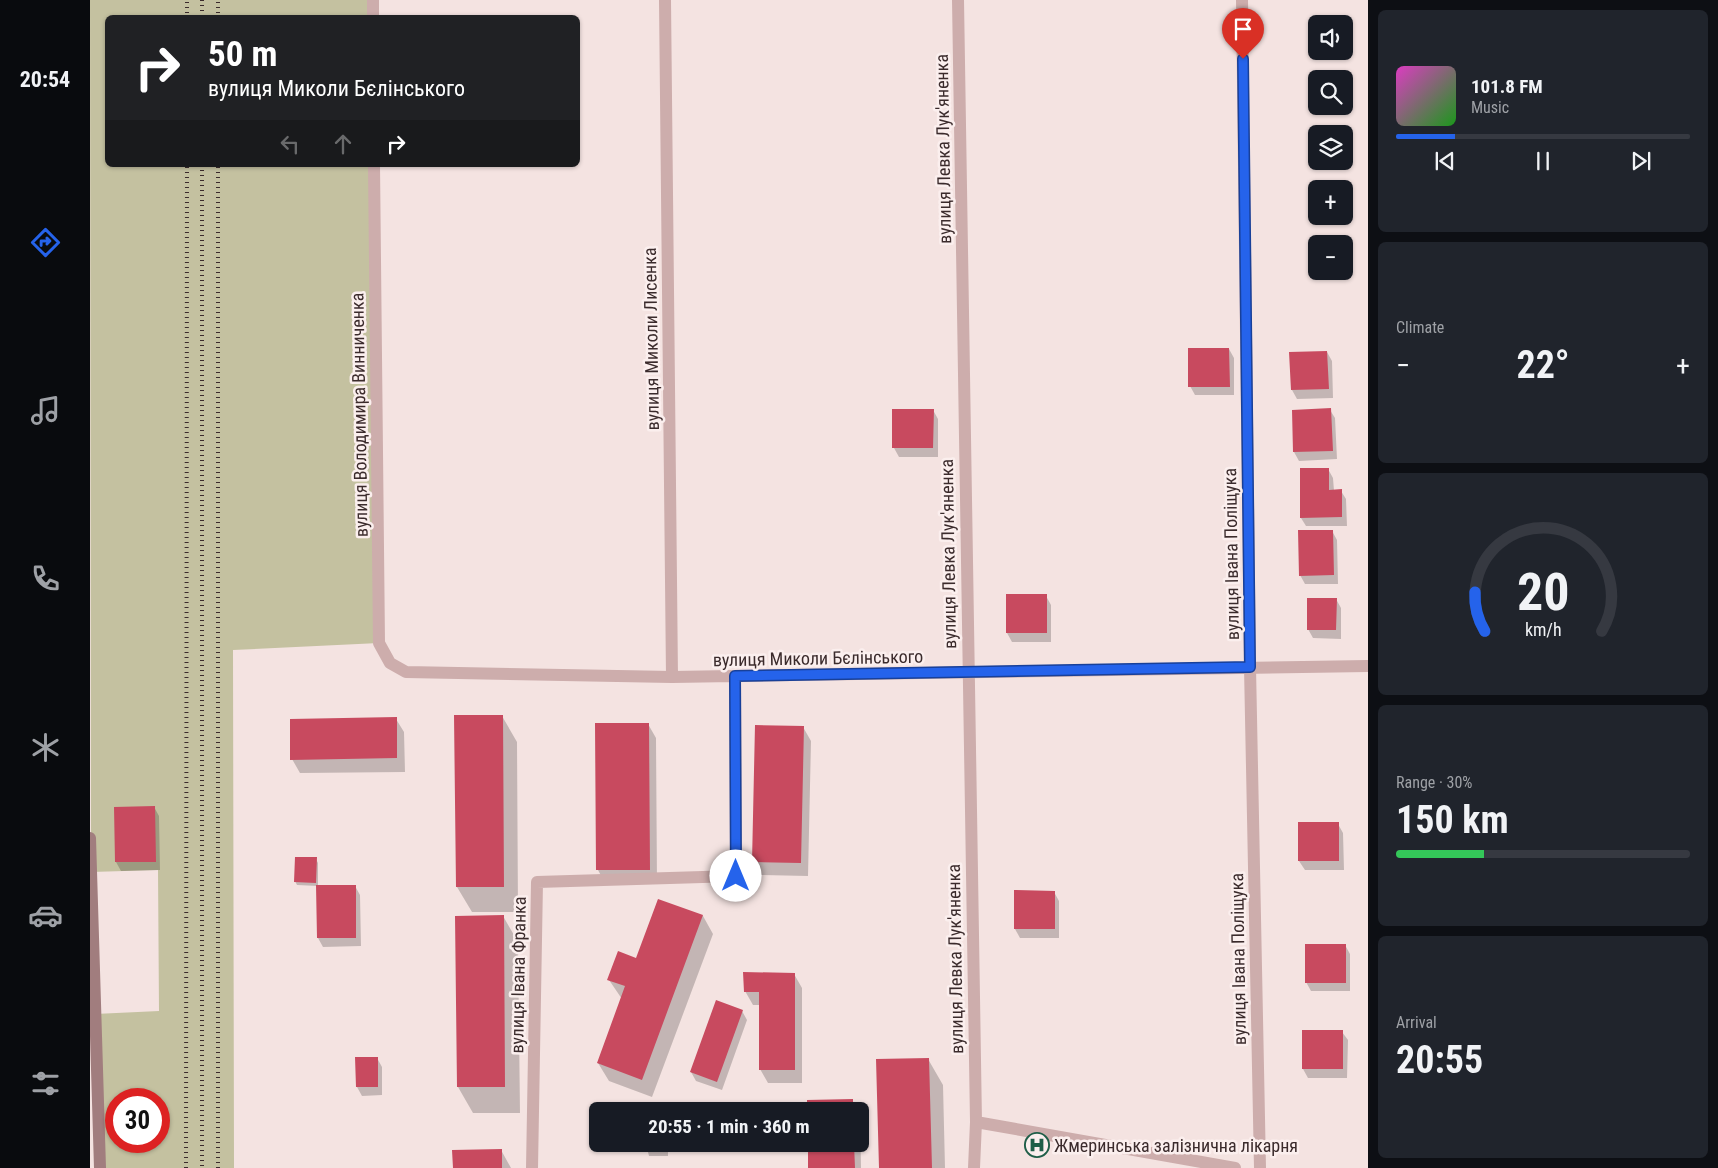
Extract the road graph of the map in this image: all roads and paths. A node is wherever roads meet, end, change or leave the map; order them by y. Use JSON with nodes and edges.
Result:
{"nodes":[{"id":1,"x":373,"y":0,"type":"edge"},
{"id":2,"x":665,"y":0,"type":"edge"},
{"id":3,"x":958,"y":0,"type":"edge"},
{"id":4,"x":1242,"y":0,"type":"edge"},
{"id":5,"x":373,"y":15,"type":"edge"},
{"id":6,"x":374,"y":167,"type":"edge"},
{"id":7,"x":390,"y":663,"type":"joint"},
{"id":8,"x":1368,"y":666,"type":"edge"},
{"id":9,"x":1250,"y":667,"type":"junction"},
{"id":10,"x":968,"y":673,"type":"junction"},
{"id":11,"x":735,"y":676,"type":"junction"},
{"id":12,"x":672,"y":677,"type":"junction"},
{"id":13,"x":90,"y":838,"type":"edge"},
{"id":14,"x":976,"y":1122,"type":"junction"},
{"id":15,"x":100,"y":1168,"type":"edge"},
{"id":16,"x":532,"y":1168,"type":"edge"},
{"id":17,"x":974,"y":1168,"type":"edge"},
{"id":18,"x":1235,"y":1168,"type":"edge"},
{"id":19,"x":1260,"y":1168,"type":"edge"}],
"edges":[{"from":1,"to":5,"type":"street"},
{"from":2,"to":12,"type":"street","name":"вулиця Миколи Лисенка"},
{"from":3,"to":10,"type":"street","name":"вулиця Левка Лук'яненка"},
{"from":4,"to":9,"type":"street","name":"вулиця Івана Поліщука"},
{"from":6,"to":7,"type":"street","name":"вулиця Володимира Винниченка"},
{"from":7,"to":12,"type":"street","name":"вулиця Миколи Бєлінського"},
{"from":8,"to":9,"type":"street","name":"вулиця Миколи Бєлінського"},
{"from":9,"to":10,"type":"street","name":"вулиця Миколи Бєлінського"},
{"from":9,"to":19,"type":"street","name":"вулиця Івана Поліщука"},
{"from":10,"to":11,"type":"street","name":"вулиця Миколи Бєлінського"},
{"from":10,"to":14,"type":"street","name":"вулиця Левка Лук'яненка"},
{"from":11,"to":12,"type":"street","name":"вулиця Миколи Бєлінського"},
{"from":11,"to":16,"type":"street","name":"вулиця Івана Франка"},
{"from":13,"to":15,"type":"main road"},
{"from":14,"to":17,"type":"street","name":"вулиця Левка Лук'яненка"},
{"from":14,"to":18,"type":"street"}]}
